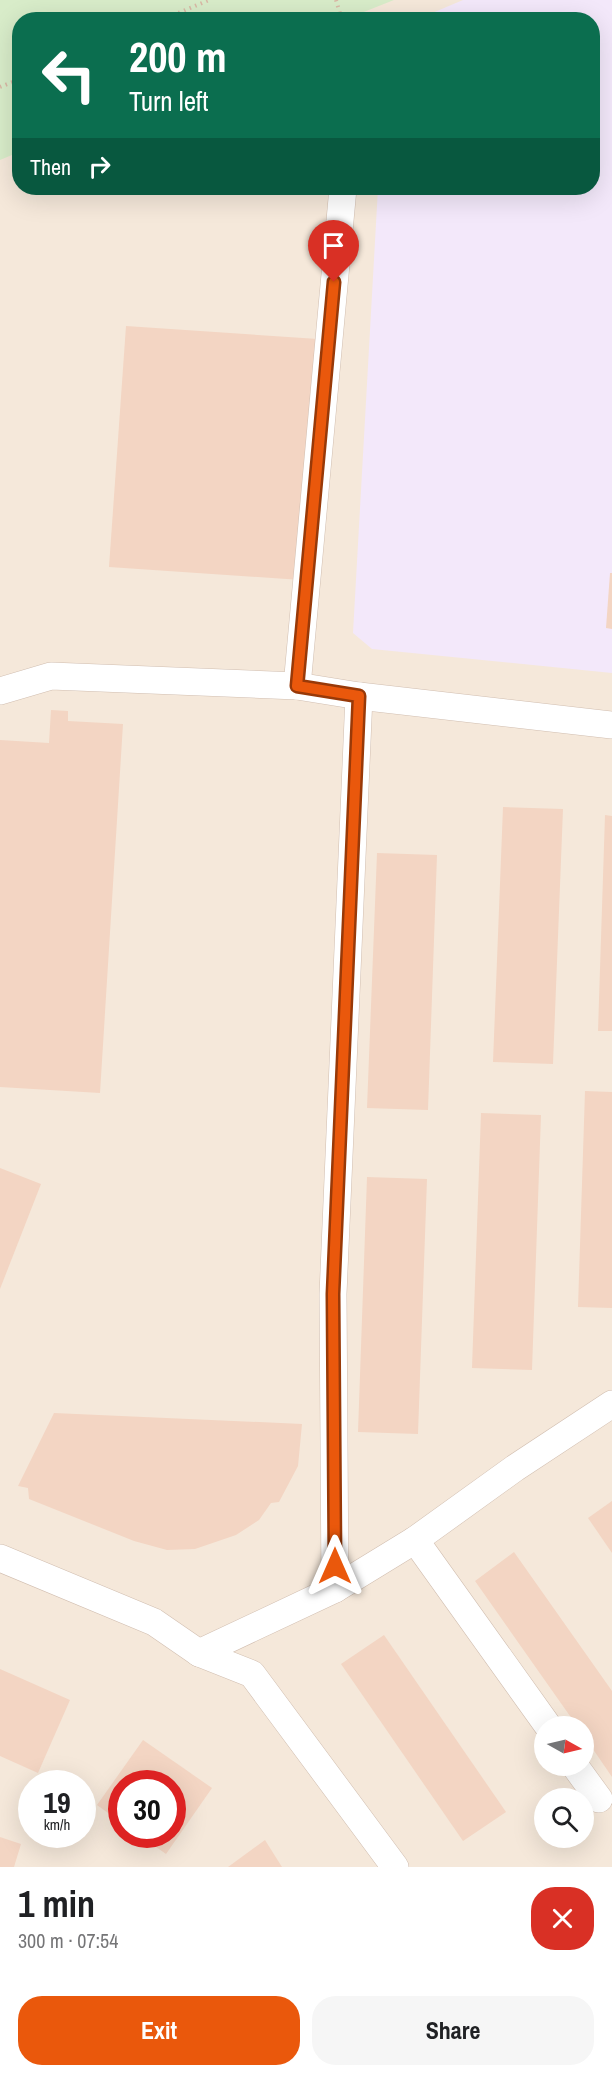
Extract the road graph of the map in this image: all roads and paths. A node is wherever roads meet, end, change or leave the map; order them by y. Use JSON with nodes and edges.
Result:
{"nodes":[{"id":1,"x":209,"y":0,"type":"edge"},
{"id":2,"x":181,"y":12,"type":"edge"},
{"id":3,"x":342,"y":195,"type":"edge"},
{"id":4,"x":297,"y":686,"type":"junction"},
{"id":5,"x":0,"y":691,"type":"edge"},
{"id":6,"x":359,"y":696,"type":"junction"},
{"id":7,"x":612,"y":725,"type":"edge"},
{"id":8,"x":612,"y":1404,"type":"edge"},
{"id":9,"x":415,"y":1540,"type":"junction"},
{"id":10,"x":0,"y":1558,"type":"edge"},
{"id":11,"x":335,"y":1589,"type":"junction"},
{"id":12,"x":199,"y":1653,"type":"junction"},
{"id":13,"x":541,"y":1716,"type":"edge"},
{"id":14,"x":582,"y":1776,"type":"edge"},
{"id":15,"x":599,"y":1799,"type":"dead end"},
{"id":16,"x":395,"y":1867,"type":"edge"}],
"edges":[{"from":1,"to":2,"type":"path"},
{"from":3,"to":4,"type":"street"},
{"from":4,"to":5,"type":"street"},
{"from":4,"to":6,"type":"street"},
{"from":6,"to":7,"type":"street"},
{"from":6,"to":11,"type":"street"},
{"from":8,"to":9,"type":"street"},
{"from":9,"to":11,"type":"street"},
{"from":9,"to":13,"type":"street"},
{"from":10,"to":12,"type":"street"},
{"from":11,"to":12,"type":"street"},
{"from":12,"to":16,"type":"street"},
{"from":14,"to":15,"type":"street"}]}
